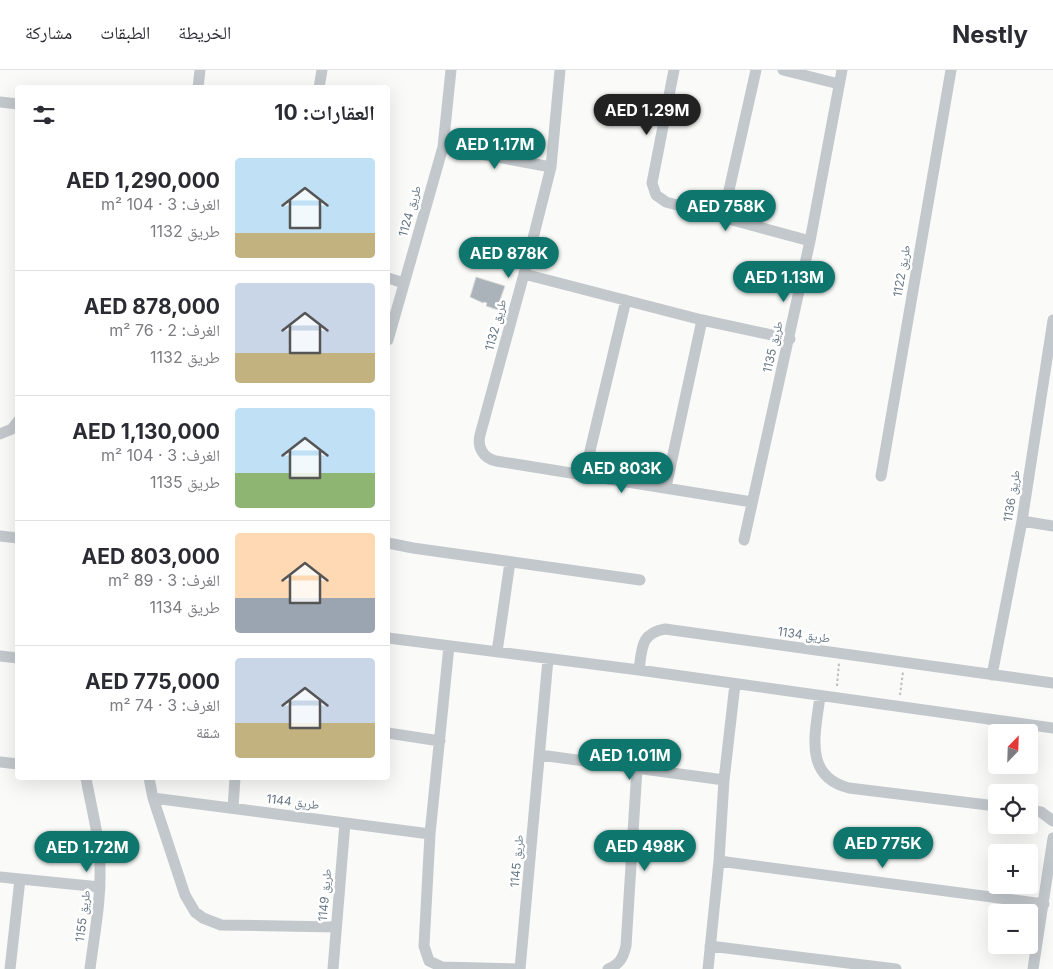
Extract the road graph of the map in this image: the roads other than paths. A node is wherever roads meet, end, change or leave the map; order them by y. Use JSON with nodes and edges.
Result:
{"nodes":[{"id":1,"x":200,"y":70,"type":"edge"},
{"id":2,"x":322,"y":70,"type":"edge"},
{"id":3,"x":451,"y":70,"type":"edge"},
{"id":4,"x":560,"y":70,"type":"edge"},
{"id":5,"x":674,"y":70,"type":"edge"},
{"id":6,"x":756,"y":70,"type":"edge"},
{"id":7,"x":783,"y":70,"type":"edge"},
{"id":8,"x":842,"y":70,"type":"edge"},
{"id":9,"x":951,"y":70,"type":"edge"},
{"id":10,"x":839,"y":84,"type":"junction"},
{"id":11,"x":198,"y":85,"type":"edge"},
{"id":12,"x":320,"y":85,"type":"edge"},
{"id":13,"x":0,"y":102,"type":"edge"},
{"id":14,"x":15,"y":104,"type":"edge"},
{"id":15,"x":443,"y":147,"type":"junction"},
{"id":16,"x":551,"y":167,"type":"junction"},
{"id":17,"x":723,"y":217,"type":"junction"},
{"id":18,"x":810,"y":241,"type":"junction"},
{"id":19,"x":524,"y":274,"type":"junction"},
{"id":20,"x":390,"y":279,"type":"edge"},
{"id":21,"x":404,"y":284,"type":"junction"},
{"id":22,"x":626,"y":300,"type":"junction"},
{"id":23,"x":702,"y":320,"type":"junction"},
{"id":24,"x":1053,"y":320,"type":"edge"},
{"id":25,"x":390,"y":333,"type":"edge"},
{"id":26,"x":790,"y":339,"type":"junction"},
{"id":27,"x":15,"y":425,"type":"edge"},
{"id":28,"x":0,"y":434,"type":"edge"},
{"id":29,"x":584,"y":476,"type":"junction"},
{"id":30,"x":881,"y":476,"type":"dead end"},
{"id":31,"x":666,"y":487,"type":"junction"},
{"id":32,"x":752,"y":502,"type":"junction"},
{"id":33,"x":1022,"y":521,"type":"junction"},
{"id":34,"x":1053,"y":526,"type":"edge"},
{"id":35,"x":0,"y":536,"type":"edge"},
{"id":36,"x":15,"y":538,"type":"edge"},
{"id":37,"x":744,"y":540,"type":"dead end"},
{"id":38,"x":390,"y":542,"type":"edge"},
{"id":39,"x":510,"y":562,"type":"junction"},
{"id":40,"x":640,"y":580,"type":"dead end"},
{"id":41,"x":390,"y":638,"type":"edge"},
{"id":42,"x":449,"y":646,"type":"junction"},
{"id":43,"x":497,"y":652,"type":"junction"},
{"id":44,"x":0,"y":656,"type":"edge"},
{"id":45,"x":15,"y":658,"type":"edge"},
{"id":46,"x":548,"y":659,"type":"junction"},
{"id":47,"x":640,"y":670,"type":"junction"},
{"id":48,"x":992,"y":675,"type":"junction"},
{"id":49,"x":1053,"y":683,"type":"edge"},
{"id":50,"x":736,"y":684,"type":"junction"},
{"id":51,"x":820,"y":696,"type":"junction"},
{"id":52,"x":1053,"y":728,"type":"edge"},
{"id":53,"x":390,"y":734,"type":"edge"},
{"id":54,"x":440,"y":741,"type":"junction"},
{"id":55,"x":540,"y":755,"type":"junction"},
{"id":56,"x":0,"y":762,"type":"edge"},
{"id":57,"x":15,"y":764,"type":"edge"},
{"id":58,"x":637,"y":768,"type":"junction"},
{"id":59,"x":86,"y":780,"type":"edge"},
{"id":60,"x":149,"y":780,"type":"edge"},
{"id":61,"x":235,"y":780,"type":"edge"},
{"id":62,"x":724,"y":780,"type":"junction"},
{"id":63,"x":153,"y":798,"type":"junction"},
{"id":64,"x":988,"y":805,"type":"edge"},
{"id":65,"x":233,"y":808,"type":"junction"},
{"id":66,"x":1038,"y":812,"type":"edge"},
{"id":67,"x":1053,"y":821,"type":"edge"},
{"id":68,"x":345,"y":823,"type":"junction"},
{"id":69,"x":430,"y":834,"type":"junction"},
{"id":70,"x":1053,"y":838,"type":"edge"},
{"id":71,"x":719,"y":861,"type":"junction"},
{"id":72,"x":0,"y":877,"type":"edge"},
{"id":73,"x":20,"y":879,"type":"junction"},
{"id":74,"x":100,"y":887,"type":"junction"},
{"id":75,"x":1044,"y":904,"type":"junction"},
{"id":76,"x":336,"y":928,"type":"junction"},
{"id":77,"x":710,"y":946,"type":"junction"},
{"id":78,"x":7,"y":962,"type":"edge"},
{"id":79,"x":613,"y":967,"type":"edge"},
{"id":80,"x":90,"y":969,"type":"edge"},
{"id":81,"x":333,"y":969,"type":"edge"},
{"id":82,"x":519,"y":969,"type":"edge"},
{"id":83,"x":708,"y":969,"type":"edge"},
{"id":84,"x":896,"y":969,"type":"edge"},
{"id":85,"x":1034,"y":969,"type":"edge"}],
"edges":[{"from":1,"to":11,"type":"street"},
{"from":2,"to":12,"type":"street"},
{"from":3,"to":15,"type":"street","name":"طريق 1124"},
{"from":4,"to":16,"type":"street","name":"طريق 1132"},
{"from":5,"to":17,"type":"street"},
{"from":6,"to":17,"type":"street"},
{"from":7,"to":10,"type":"street"},
{"from":8,"to":10,"type":"street","name":"طريق 1135"},
{"from":9,"to":30,"type":"street","name":"طريق 1122"},
{"from":10,"to":18,"type":"street","name":"طريق 1135"},
{"from":13,"to":14,"type":"street"},
{"from":15,"to":16,"type":"street"},
{"from":15,"to":21,"type":"street","name":"طريق 1124"},
{"from":16,"to":19,"type":"street","name":"طريق 1132"},
{"from":17,"to":18,"type":"street"},
{"from":18,"to":26,"type":"street","name":"طريق 1135"},
{"from":19,"to":22,"type":"street"},
{"from":19,"to":29,"type":"street","name":"طريق 1132"},
{"from":20,"to":21,"type":"street"},
{"from":21,"to":25,"type":"street","name":"طريق 1124"},
{"from":22,"to":23,"type":"street"},
{"from":22,"to":29,"type":"street"},
{"from":23,"to":26,"type":"street"},
{"from":23,"to":31,"type":"street"},
{"from":24,"to":33,"type":"street","name":"طريق 1136"},
{"from":26,"to":32,"type":"street","name":"طريق 1135"},
{"from":27,"to":28,"type":"street"},
{"from":29,"to":31,"type":"street"},
{"from":31,"to":32,"type":"street"},
{"from":32,"to":37,"type":"street","name":"طريق 1135"},
{"from":33,"to":34,"type":"street"},
{"from":33,"to":48,"type":"street","name":"طريق 1136"},
{"from":35,"to":36,"type":"street"},
{"from":38,"to":39,"type":"street"},
{"from":39,"to":40,"type":"street"},
{"from":39,"to":43,"type":"street"},
{"from":41,"to":42,"type":"street"},
{"from":42,"to":43,"type":"street"},
{"from":42,"to":54,"type":"street"},
{"from":43,"to":46,"type":"street"},
{"from":44,"to":45,"type":"street"},
{"from":46,"to":47,"type":"street"},
{"from":46,"to":55,"type":"street","name":"طريق 1145"},
{"from":47,"to":48,"type":"street","name":"طريق 1134"},
{"from":47,"to":50,"type":"street"},
{"from":48,"to":49,"type":"street","name":"طريق 1134"},
{"from":50,"to":51,"type":"street"},
{"from":50,"to":62,"type":"street"},
{"from":51,"to":52,"type":"street"},
{"from":51,"to":64,"type":"street"},
{"from":53,"to":54,"type":"street"},
{"from":54,"to":69,"type":"street"},
{"from":55,"to":58,"type":"street"},
{"from":55,"to":82,"type":"street","name":"طريق 1145"},
{"from":56,"to":57,"type":"street"},
{"from":58,"to":62,"type":"street"},
{"from":58,"to":79,"type":"street"},
{"from":59,"to":74,"type":"street","name":"طريق 1155"},
{"from":60,"to":63,"type":"street"},
{"from":61,"to":65,"type":"street"},
{"from":62,"to":71,"type":"street"},
{"from":63,"to":65,"type":"street","name":"طريق 1144"},
{"from":63,"to":76,"type":"street"},
{"from":65,"to":68,"type":"street","name":"طريق 1144"},
{"from":66,"to":67,"type":"street"},
{"from":68,"to":69,"type":"street","name":"طريق 1144"},
{"from":68,"to":76,"type":"street","name":"طريق 1149"},
{"from":69,"to":82,"type":"street","name":"طريق 1145"},
{"from":70,"to":75,"type":"street"},
{"from":71,"to":75,"type":"street"},
{"from":71,"to":77,"type":"street"},
{"from":72,"to":73,"type":"street"},
{"from":73,"to":74,"type":"street"},
{"from":73,"to":78,"type":"street"},
{"from":74,"to":80,"type":"street","name":"طريق 1155"},
{"from":75,"to":85,"type":"street"},
{"from":76,"to":81,"type":"street","name":"طريق 1149"},
{"from":77,"to":83,"type":"street"},
{"from":77,"to":84,"type":"street"}]}
